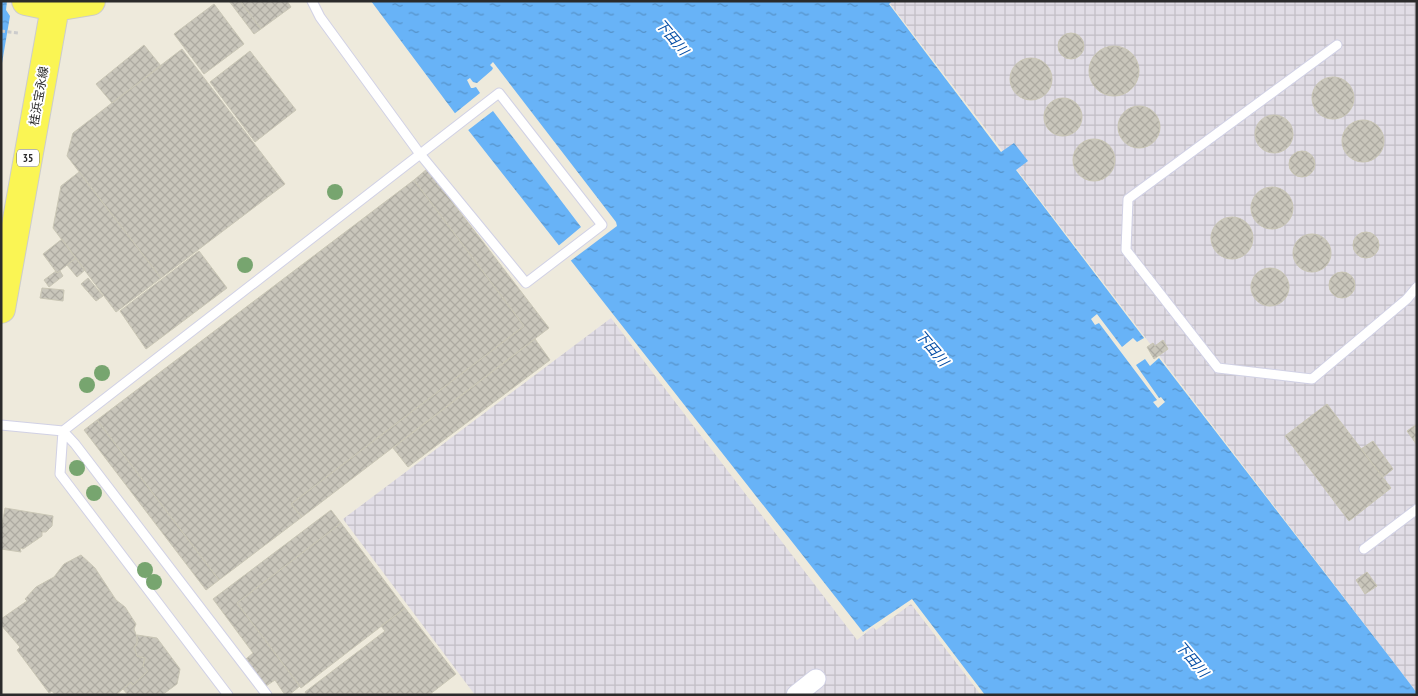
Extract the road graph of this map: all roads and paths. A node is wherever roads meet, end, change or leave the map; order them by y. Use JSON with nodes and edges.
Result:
{"nodes":[{"id":1,"x":26,"y":1,"type":"edge"},
{"id":2,"x":91,"y":1,"type":"edge"},
{"id":3,"x":312,"y":1,"type":"edge"},
{"id":4,"x":55,"y":7,"type":"junction"},
{"id":5,"x":1,"y":31,"type":"edge"},
{"id":6,"x":18,"y":34,"type":"dead end"},
{"id":7,"x":1337,"y":45,"type":"dead end"},
{"id":8,"x":420,"y":154,"type":"junction"},
{"id":9,"x":1417,"y":287,"type":"edge"},
{"id":10,"x":1,"y":309,"type":"edge"},
{"id":11,"x":1,"y":425,"type":"edge"},
{"id":12,"x":64,"y":431,"type":"junction"},
{"id":13,"x":1417,"y":509,"type":"edge"},
{"id":14,"x":1364,"y":549,"type":"dead end"},
{"id":15,"x":816,"y":679,"type":"dead end"},
{"id":16,"x":228,"y":695,"type":"edge"},
{"id":17,"x":267,"y":695,"type":"edge"},
{"id":18,"x":796,"y":695,"type":"edge"}],
"edges":[{"from":1,"to":4,"type":"main road"},
{"from":2,"to":4,"type":"main road"},
{"from":3,"to":8,"type":"lane"},
{"from":4,"to":10,"type":"main road","name":"桂浜宝永線","number":"35"},
{"from":5,"to":6,"type":"path"},
{"from":7,"to":9,"type":"lane"},
{"from":8,"to":8,"type":"lane"},
{"from":8,"to":12,"type":"lane"},
{"from":11,"to":12,"type":"lane"},
{"from":12,"to":16,"type":"lane"},
{"from":12,"to":17,"type":"lane"},
{"from":13,"to":14,"type":"lane"},
{"from":15,"to":18,"type":"street"}]}
